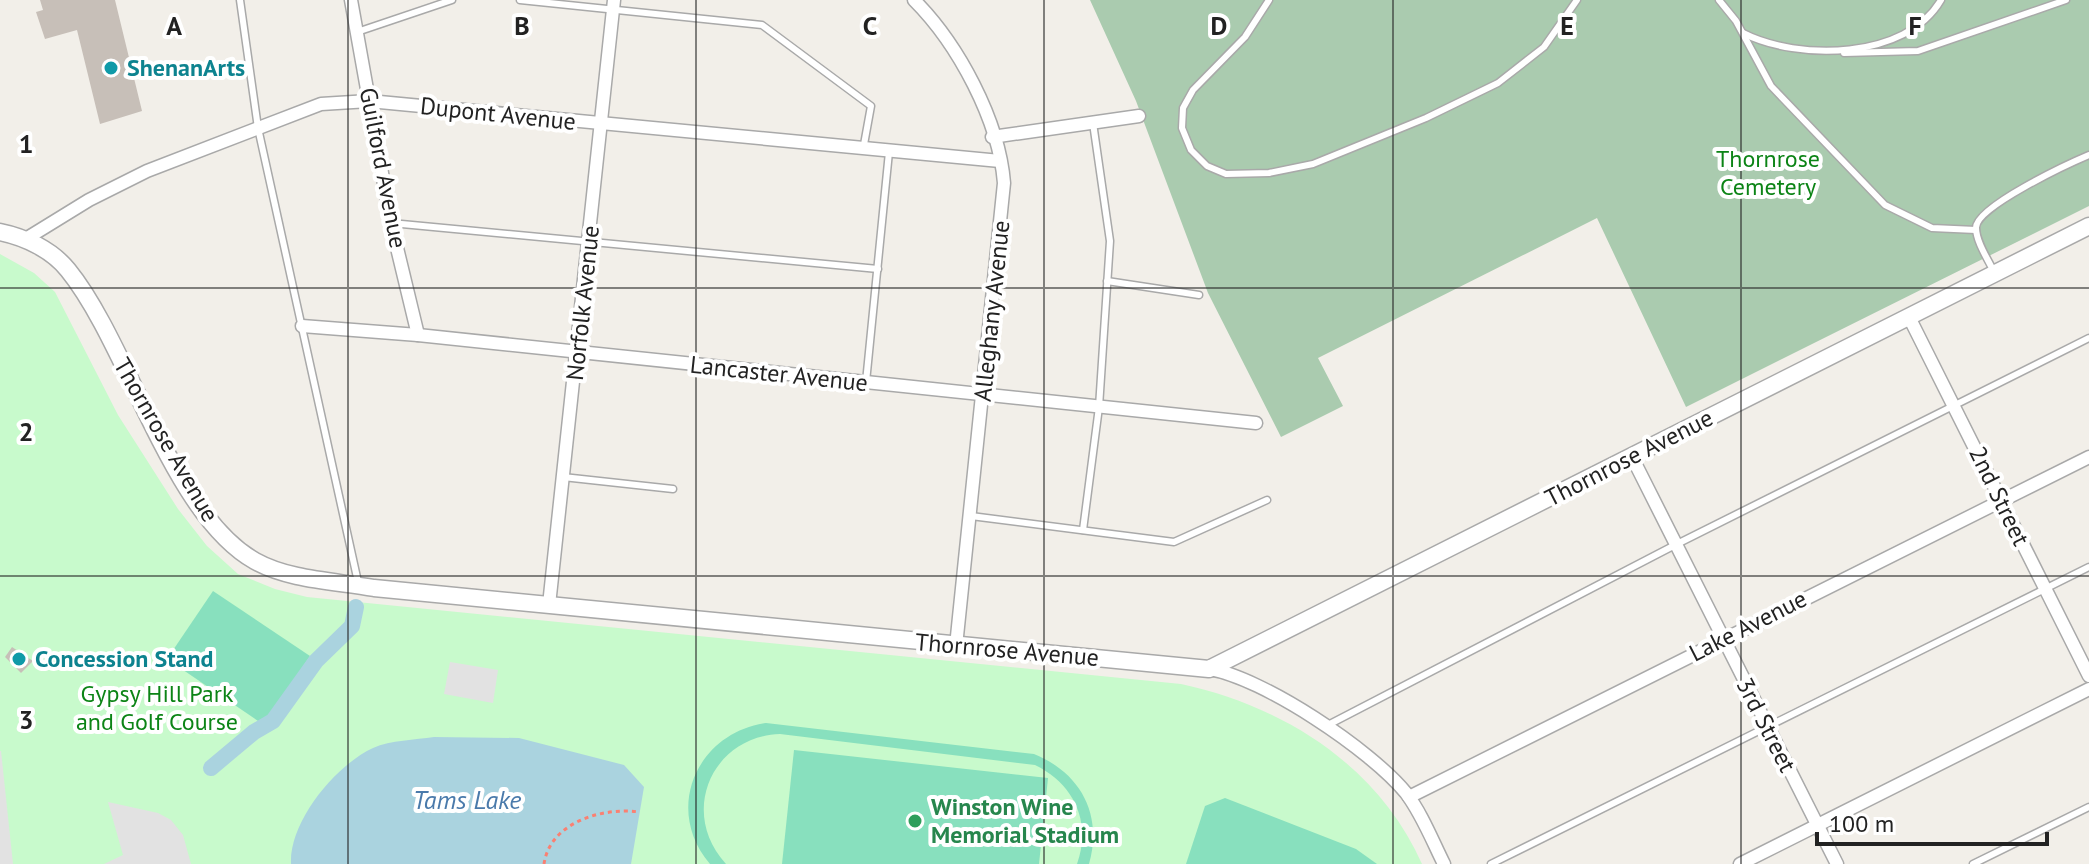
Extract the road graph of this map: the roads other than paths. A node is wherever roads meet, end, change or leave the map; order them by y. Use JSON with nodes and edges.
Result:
{"nodes":[{"id":1,"x":240,"y":0,"type":"edge"},
{"id":2,"x":351,"y":0,"type":"edge"},
{"id":3,"x":452,"y":0,"type":"edge"},
{"id":4,"x":520,"y":0,"type":"edge"},
{"id":5,"x":914,"y":0,"type":"edge"},
{"id":6,"x":1269,"y":0,"type":"edge"},
{"id":7,"x":1577,"y":0,"type":"edge"},
{"id":8,"x":1719,"y":0,"type":"edge"},
{"id":9,"x":1941,"y":0,"type":"edge"},
{"id":10,"x":2066,"y":0,"type":"edge"},
{"id":11,"x":614,"y":5,"type":"edge"},
{"id":12,"x":357,"y":32,"type":"junction"},
{"id":13,"x":1743,"y":33,"type":"junction"},
{"id":14,"x":1844,"y":53,"type":"junction"},
{"id":15,"x":369,"y":101,"type":"junction"},
{"id":16,"x":1139,"y":116,"type":"dead end"},
{"id":17,"x":1093,"y":123,"type":"junction"},
{"id":18,"x":601,"y":124,"type":"junction"},
{"id":19,"x":258,"y":128,"type":"junction"},
{"id":20,"x":992,"y":137,"type":"junction"},
{"id":21,"x":863,"y":150,"type":"junction"},
{"id":22,"x":889,"y":152,"type":"junction"},
{"id":23,"x":2089,"y":155,"type":"edge"},
{"id":24,"x":1000,"y":161,"type":"junction"},
{"id":25,"x":391,"y":223,"type":"junction"},
{"id":26,"x":2089,"y":226,"type":"edge"},
{"id":27,"x":1976,"y":230,"type":"junction"},
{"id":28,"x":0,"y":232,"type":"edge"},
{"id":29,"x":590,"y":239,"type":"junction"},
{"id":30,"x":24,"y":240,"type":"junction"},
{"id":31,"x":878,"y":269,"type":"junction"},
{"id":32,"x":1995,"y":274,"type":"junction"},
{"id":33,"x":1107,"y":281,"type":"junction"},
{"id":34,"x":1199,"y":295,"type":"dead end"},
{"id":35,"x":1909,"y":317,"type":"junction"},
{"id":36,"x":302,"y":326,"type":"junction"},
{"id":37,"x":418,"y":335,"type":"junction"},
{"id":38,"x":2089,"y":338,"type":"edge"},
{"id":39,"x":577,"y":354,"type":"junction"},
{"id":40,"x":866,"y":382,"type":"junction"},
{"id":41,"x":984,"y":394,"type":"junction"},
{"id":42,"x":1954,"y":405,"type":"junction"},
{"id":43,"x":1099,"y":407,"type":"junction"},
{"id":44,"x":1256,"y":423,"type":"dead end"},
{"id":45,"x":1632,"y":457,"type":"junction"},
{"id":46,"x":2089,"y":457,"type":"edge"},
{"id":47,"x":563,"y":477,"type":"junction"},
{"id":48,"x":673,"y":489,"type":"dead end"},
{"id":49,"x":1267,"y":500,"type":"dead end"},
{"id":50,"x":2001,"y":501,"type":"junction"},
{"id":51,"x":971,"y":516,"type":"junction"},
{"id":52,"x":1083,"y":530,"type":"junction"},
{"id":53,"x":1677,"y":544,"type":"junction"},
{"id":54,"x":2089,"y":567,"type":"edge"},
{"id":55,"x":359,"y":585,"type":"junction"},
{"id":56,"x":2046,"y":589,"type":"junction"},
{"id":57,"x":549,"y":605,"type":"junction"},
{"id":58,"x":1722,"y":639,"type":"junction"},
{"id":59,"x":956,"y":646,"type":"junction"},
{"id":60,"x":1209,"y":669,"type":"junction"},
{"id":61,"x":2089,"y":676,"type":"edge"},
{"id":62,"x":2089,"y":689,"type":"edge"},
{"id":63,"x":1325,"y":727,"type":"junction"},
{"id":64,"x":1766,"y":727,"type":"junction"},
{"id":65,"x":1409,"y":797,"type":"junction"},
{"id":66,"x":2089,"y":807,"type":"edge"},
{"id":67,"x":1818,"y":826,"type":"junction"},
{"id":68,"x":1444,"y":864,"type":"edge"},
{"id":69,"x":1491,"y":864,"type":"edge"},
{"id":70,"x":1740,"y":864,"type":"edge"},
{"id":71,"x":1837,"y":864,"type":"edge"},
{"id":72,"x":1973,"y":864,"type":"edge"}],
"edges":[{"from":1,"to":19,"type":"lane"},
{"from":2,"to":12,"type":"street","name":"Guilford Avenue"},
{"from":3,"to":12,"type":"lane"},
{"from":4,"to":11,"type":"lane"},
{"from":5,"to":20,"type":"street","name":"Alleghany Avenue"},
{"from":6,"to":7,"type":"lane"},
{"from":8,"to":13,"type":"lane"},
{"from":9,"to":14,"type":"lane"},
{"from":10,"to":14,"type":"lane"},
{"from":11,"to":18,"type":"street","name":"Norfolk Avenue"},
{"from":11,"to":21,"type":"lane"},
{"from":12,"to":15,"type":"street","name":"Guilford Avenue"},
{"from":13,"to":14,"type":"lane"},
{"from":13,"to":27,"type":"lane"},
{"from":15,"to":18,"type":"street","name":"Dupont Avenue"},
{"from":15,"to":19,"type":"street","name":"Dupont Avenue"},
{"from":15,"to":25,"type":"street","name":"Guilford Avenue"},
{"from":16,"to":17,"type":"street"},
{"from":17,"to":20,"type":"street"},
{"from":17,"to":33,"type":"lane"},
{"from":18,"to":21,"type":"street","name":"Dupont Avenue"},
{"from":18,"to":29,"type":"street","name":"Norfolk Avenue"},
{"from":19,"to":30,"type":"street","name":"Dupont Avenue"},
{"from":19,"to":36,"type":"lane"},
{"from":20,"to":24,"type":"street","name":"Alleghany Avenue"},
{"from":21,"to":22,"type":"street","name":"Dupont Avenue"},
{"from":22,"to":24,"type":"street","name":"Dupont Avenue"},
{"from":22,"to":31,"type":"lane"},
{"from":23,"to":27,"type":"lane"},
{"from":24,"to":41,"type":"street","name":"Alleghany Avenue"},
{"from":25,"to":29,"type":"lane"},
{"from":25,"to":37,"type":"street","name":"Guilford Avenue"},
{"from":26,"to":32,"type":"street","name":"Thornrose Avenue"},
{"from":27,"to":32,"type":"lane"},
{"from":28,"to":30,"type":"street","name":"Thornrose Avenue"},
{"from":29,"to":31,"type":"lane"},
{"from":29,"to":39,"type":"street","name":"Norfolk Avenue"},
{"from":30,"to":55,"type":"street","name":"Thornrose Avenue"},
{"from":31,"to":40,"type":"lane"},
{"from":32,"to":35,"type":"street","name":"Thornrose Avenue"},
{"from":33,"to":34,"type":"lane"},
{"from":33,"to":43,"type":"lane"},
{"from":35,"to":42,"type":"street","name":"2nd Street"},
{"from":35,"to":45,"type":"street","name":"Thornrose Avenue"},
{"from":36,"to":37,"type":"street","name":"Lancaster Avenue"},
{"from":36,"to":55,"type":"lane"},
{"from":37,"to":39,"type":"street","name":"Lancaster Avenue"},
{"from":38,"to":42,"type":"lane"},
{"from":39,"to":40,"type":"street","name":"Lancaster Avenue"},
{"from":39,"to":47,"type":"street","name":"Norfolk Avenue"},
{"from":40,"to":41,"type":"street","name":"Lancaster Avenue"},
{"from":41,"to":43,"type":"street","name":"Lancaster Avenue"},
{"from":41,"to":51,"type":"street","name":"Alleghany Avenue"},
{"from":42,"to":50,"type":"street","name":"2nd Street"},
{"from":42,"to":53,"type":"lane"},
{"from":43,"to":44,"type":"street","name":"Lancaster Avenue"},
{"from":43,"to":52,"type":"lane"},
{"from":45,"to":53,"type":"street","name":"3rd Street"},
{"from":45,"to":60,"type":"street","name":"Thornrose Avenue"},
{"from":46,"to":50,"type":"street","name":"Lake Avenue"},
{"from":47,"to":48,"type":"lane"},
{"from":47,"to":57,"type":"street","name":"Norfolk Avenue"},
{"from":49,"to":52,"type":"lane"},
{"from":50,"to":56,"type":"street","name":"2nd Street"},
{"from":50,"to":58,"type":"street","name":"Lake Avenue"},
{"from":51,"to":52,"type":"lane"},
{"from":51,"to":59,"type":"street","name":"Alleghany Avenue"},
{"from":53,"to":58,"type":"street","name":"3rd Street"},
{"from":53,"to":63,"type":"lane"},
{"from":54,"to":56,"type":"lane"},
{"from":55,"to":57,"type":"street","name":"Thornrose Avenue"},
{"from":56,"to":61,"type":"street","name":"2nd Street"},
{"from":56,"to":64,"type":"lane"},
{"from":57,"to":59,"type":"street","name":"Thornrose Avenue"},
{"from":58,"to":64,"type":"street","name":"3rd Street"},
{"from":58,"to":65,"type":"street","name":"Lake Avenue"},
{"from":59,"to":60,"type":"street","name":"Thornrose Avenue"},
{"from":60,"to":63,"type":"street"},
{"from":62,"to":67,"type":"street"},
{"from":63,"to":65,"type":"street"},
{"from":64,"to":67,"type":"street","name":"3rd Street"},
{"from":64,"to":69,"type":"lane"},
{"from":65,"to":68,"type":"street"},
{"from":66,"to":72,"type":"lane"},
{"from":67,"to":70,"type":"street"},
{"from":67,"to":71,"type":"street","name":"3rd Street"}]}
